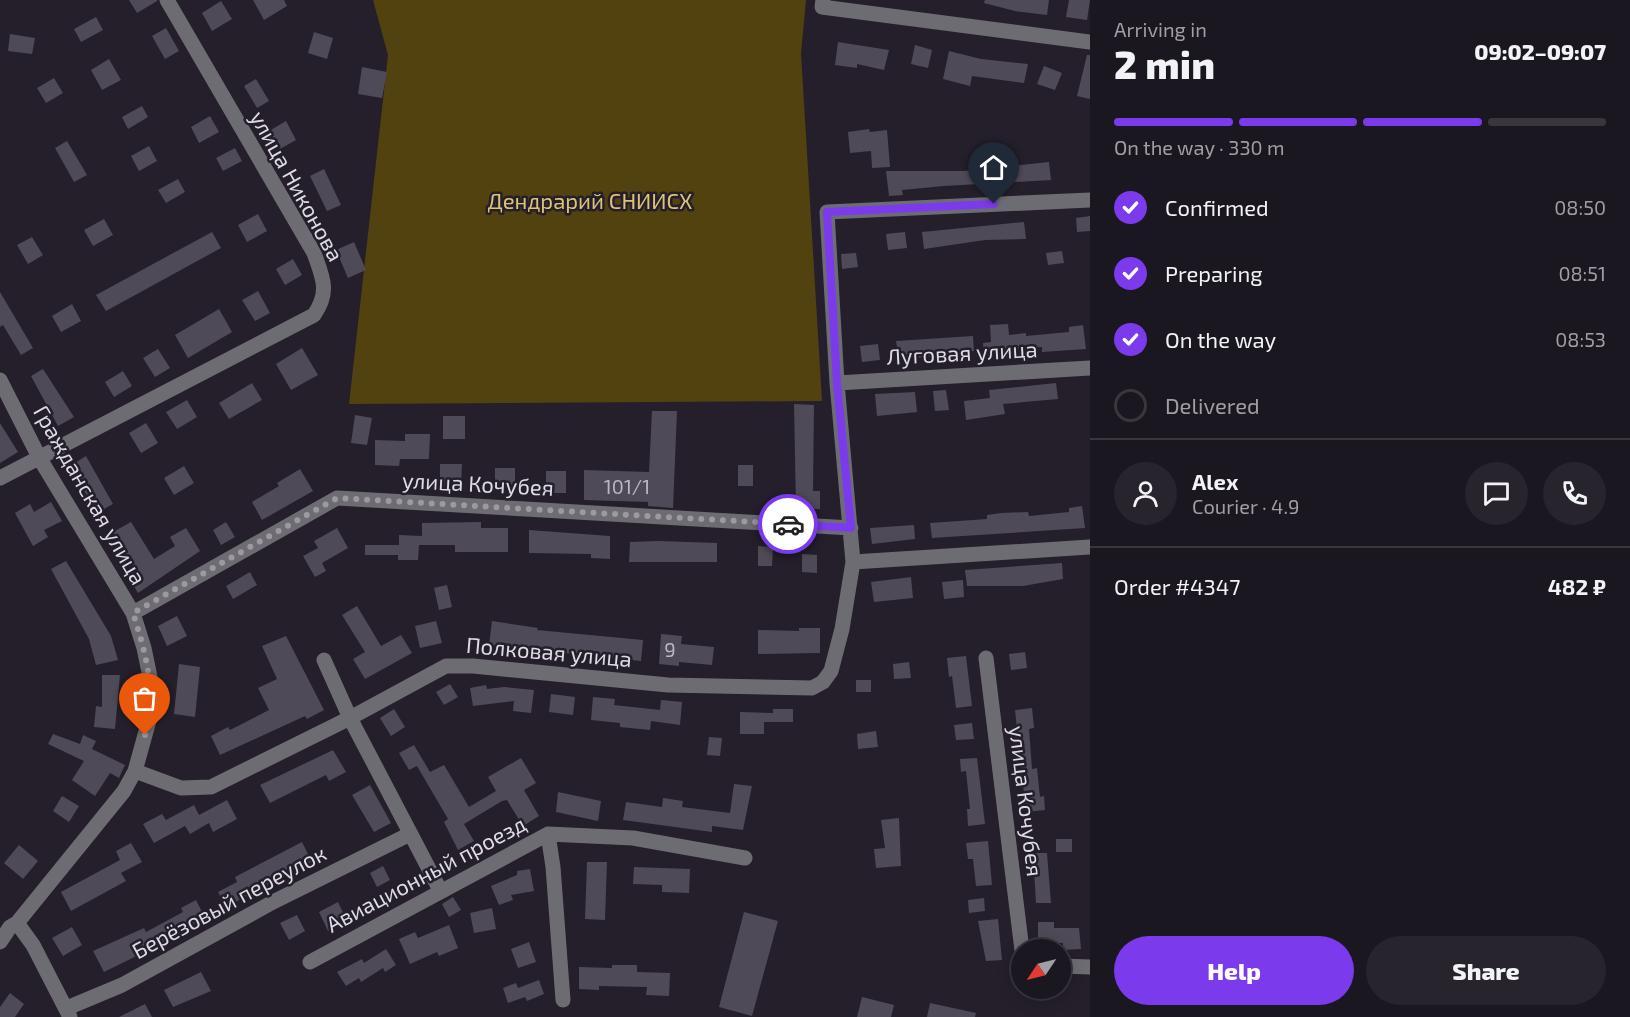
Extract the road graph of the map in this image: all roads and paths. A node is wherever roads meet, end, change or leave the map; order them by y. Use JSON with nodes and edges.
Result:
{"nodes":[{"id":1,"x":167,"y":0,"type":"edge"},
{"id":2,"x":823,"y":4,"type":"edge"},
{"id":3,"x":1090,"y":42,"type":"edge"},
{"id":4,"x":1090,"y":200,"type":"edge"},
{"id":5,"x":1090,"y":368,"type":"edge"},
{"id":6,"x":0,"y":380,"type":"edge"},
{"id":7,"x":837,"y":383,"type":"junction"},
{"id":8,"x":40,"y":459,"type":"junction"},
{"id":9,"x":0,"y":478,"type":"edge"},
{"id":10,"x":851,"y":528,"type":"junction"},
{"id":11,"x":1090,"y":547,"type":"edge"},
{"id":12,"x":853,"y":562,"type":"junction"},
{"id":13,"x":133,"y":613,"type":"junction"},
{"id":14,"x":986,"y":658,"type":"dead end"},
{"id":15,"x":324,"y":660,"type":"dead end"},
{"id":16,"x":350,"y":718,"type":"junction"},
{"id":17,"x":135,"y":771,"type":"junction"},
{"id":18,"x":410,"y":834,"type":"junction"},
{"id":19,"x":548,"y":834,"type":"junction"},
{"id":20,"x":745,"y":858,"type":"dead end"},
{"id":21,"x":440,"y":890,"type":"junction"},
{"id":22,"x":9,"y":923,"type":"edge"},
{"id":23,"x":1021,"y":939,"type":"edge"},
{"id":24,"x":0,"y":942,"type":"edge"},
{"id":25,"x":310,"y":962,"type":"dead end"},
{"id":26,"x":1071,"y":966,"type":"edge"},
{"id":27,"x":1090,"y":967,"type":"edge"},
{"id":28,"x":563,"y":1000,"type":"dead end"},
{"id":29,"x":69,"y":1012,"type":"edge"}],
"edges":[{"from":1,"to":8,"type":"street","name":"улица Никонова"},
{"from":2,"to":3,"type":"street"},
{"from":4,"to":7,"type":"street"},
{"from":5,"to":7,"type":"street","name":"Луговая улица"},
{"from":6,"to":8,"type":"street","name":"Гражданская улица"},
{"from":7,"to":10,"type":"street"},
{"from":8,"to":9,"type":"street","name":"улица Никонова"},
{"from":8,"to":13,"type":"street","name":"Гражданская улица"},
{"from":10,"to":12,"type":"street"},
{"from":10,"to":13,"type":"street","name":"улица Кочубея"},
{"from":11,"to":12,"type":"street"},
{"from":12,"to":16,"type":"street","name":"Полковая улица"},
{"from":13,"to":17,"type":"street","name":"Гражданская улица"},
{"from":14,"to":23,"type":"street","name":"улица Кочубея"},
{"from":15,"to":16,"type":"street"},
{"from":16,"to":17,"type":"street","name":"Полковая улица"},
{"from":16,"to":18,"type":"street"},
{"from":17,"to":22,"type":"street","name":"Гражданская улица"},
{"from":18,"to":21,"type":"street"},
{"from":18,"to":29,"type":"street","name":"Берёзовый переулок"},
{"from":19,"to":20,"type":"street","name":"Авиационный проезд"},
{"from":19,"to":21,"type":"street","name":"Авиационный проезд"},
{"from":19,"to":28,"type":"street"},
{"from":21,"to":25,"type":"street","name":"Авиационный проезд"},
{"from":22,"to":24,"type":"street","name":"Гражданская улица"},
{"from":22,"to":29,"type":"street"},
{"from":26,"to":27,"type":"street"}]}
